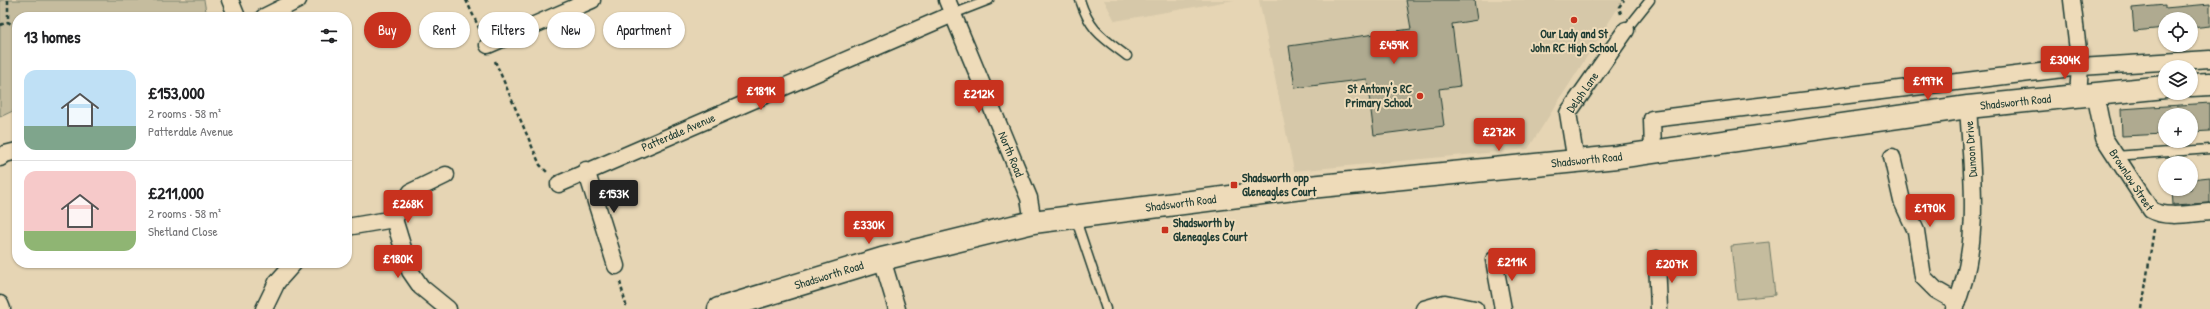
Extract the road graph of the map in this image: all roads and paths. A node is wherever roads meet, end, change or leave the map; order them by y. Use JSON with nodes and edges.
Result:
{"nodes":[{"id":1,"x":8,"y":0,"type":"edge"},
{"id":2,"x":230,"y":0,"type":"edge"},
{"id":3,"x":298,"y":0,"type":"edge"},
{"id":4,"x":466,"y":0,"type":"edge"},
{"id":5,"x":592,"y":0,"type":"edge"},
{"id":6,"x":990,"y":0,"type":"edge"},
{"id":7,"x":1080,"y":0,"type":"edge"},
{"id":8,"x":1650,"y":0,"type":"edge"},
{"id":9,"x":2072,"y":0,"type":"edge"},
{"id":10,"x":950,"y":7,"type":"edge"},
{"id":11,"x":235,"y":12,"type":"edge"},
{"id":12,"x":274,"y":12,"type":"edge"},
{"id":13,"x":8,"y":22,"type":"junction"},
{"id":14,"x":539,"y":23,"type":"edge"},
{"id":15,"x":0,"y":25,"type":"edge"},
{"id":16,"x":12,"y":25,"type":"edge"},
{"id":17,"x":478,"y":25,"type":"edge"},
{"id":18,"x":1626,"y":30,"type":"joint"},
{"id":19,"x":489,"y":48,"type":"edge"},
{"id":20,"x":1128,"y":56,"type":"dead end"},
{"id":21,"x":2210,"y":59,"type":"edge"},
{"id":22,"x":2080,"y":67,"type":"junction"},
{"id":23,"x":2210,"y":84,"type":"edge"},
{"id":24,"x":2198,"y":85,"type":"edge"},
{"id":25,"x":2158,"y":88,"type":"edge"},
{"id":26,"x":2087,"y":94,"type":"junction"},
{"id":27,"x":1968,"y":107,"type":"junction"},
{"id":28,"x":2210,"y":149,"type":"edge"},
{"id":29,"x":12,"y":152,"type":"edge"},
{"id":30,"x":1652,"y":152,"type":"junction"},
{"id":31,"x":2115,"y":156,"type":"junction"},
{"id":32,"x":1892,"y":157,"type":"dead end"},
{"id":33,"x":0,"y":158,"type":"edge"},
{"id":34,"x":1576,"y":162,"type":"junction"},
{"id":35,"x":586,"y":170,"type":"junction"},
{"id":36,"x":446,"y":174,"type":"dead end"},
{"id":37,"x":559,"y":184,"type":"joint"},
{"id":38,"x":2210,"y":212,"type":"edge"},
{"id":39,"x":2157,"y":213,"type":"junction"},
{"id":40,"x":1075,"y":217,"type":"junction"},
{"id":41,"x":394,"y":219,"type":"junction"},
{"id":42,"x":1033,"y":222,"type":"junction"},
{"id":43,"x":352,"y":226,"type":"edge"},
{"id":44,"x":882,"y":259,"type":"junction"},
{"id":45,"x":1658,"y":259,"type":"dead end"},
{"id":46,"x":1494,"y":260,"type":"dead end"},
{"id":47,"x":616,"y":266,"type":"joint"},
{"id":48,"x":290,"y":268,"type":"edge"},
{"id":49,"x":0,"y":304,"type":"edge"},
{"id":50,"x":1956,"y":306,"type":"edge"},
{"id":51,"x":2,"y":309,"type":"edge"},
{"id":52,"x":264,"y":309,"type":"edge"},
{"id":53,"x":448,"y":309,"type":"edge"},
{"id":54,"x":627,"y":309,"type":"edge"},
{"id":55,"x":718,"y":309,"type":"edge"},
{"id":56,"x":897,"y":309,"type":"edge"},
{"id":57,"x":1106,"y":309,"type":"edge"},
{"id":58,"x":1424,"y":309,"type":"edge"},
{"id":59,"x":1475,"y":309,"type":"edge"},
{"id":60,"x":1503,"y":309,"type":"edge"},
{"id":61,"x":1658,"y":309,"type":"edge"},
{"id":62,"x":2142,"y":309,"type":"edge"}],
"edges":[{"from":1,"to":13,"type":"path"},
{"from":2,"to":11,"type":"street"},
{"from":3,"to":12,"type":"street"},
{"from":4,"to":17,"type":"path"},
{"from":5,"to":14,"type":"street"},
{"from":6,"to":10,"type":"lane"},
{"from":7,"to":20,"type":"lane"},
{"from":8,"to":18,"type":"lane"},
{"from":9,"to":22,"type":"street","name":"Brownlow Street"},
{"from":10,"to":35,"type":"street","name":"Patterdale Avenue"},
{"from":10,"to":42,"type":"street","name":"North Road"},
{"from":13,"to":15,"type":"path"},
{"from":13,"to":16,"type":"path"},
{"from":18,"to":34,"type":"street","name":"Delph Lane"},
{"from":19,"to":37,"type":"path"},
{"from":21,"to":22,"type":"street","name":"Shadsworth Road"},
{"from":22,"to":26,"type":"street","name":"Brownlow Street"},
{"from":22,"to":30,"type":"street","name":"Shadsworth Road"},
{"from":23,"to":24,"type":"main road"},
{"from":25,"to":26,"type":"main road","name":"Shadsworth Road"},
{"from":26,"to":27,"type":"main road","name":"Shadsworth Road"},
{"from":26,"to":31,"type":"street","name":"Brownlow Street"},
{"from":27,"to":30,"type":"main road","name":"Shadsworth Road"},
{"from":27,"to":50,"type":"street","name":"Dunoon Drive"},
{"from":28,"to":31,"type":"lane"},
{"from":29,"to":33,"type":"street"},
{"from":30,"to":34,"type":"main road","name":"Shadsworth Road"},
{"from":31,"to":39,"type":"street","name":"Brownlow Street"},
{"from":32,"to":50,"type":"street"},
{"from":34,"to":40,"type":"main road","name":"Shadsworth Road"},
{"from":35,"to":37,"type":"street","name":"Patterdale Avenue"},
{"from":35,"to":47,"type":"street"},
{"from":36,"to":41,"type":"street"},
{"from":38,"to":39,"type":"street","name":"Brownlow Street"},
{"from":39,"to":62,"type":"path"},
{"from":40,"to":42,"type":"main road","name":"Shadsworth Road"},
{"from":40,"to":57,"type":"lane"},
{"from":41,"to":43,"type":"street"},
{"from":41,"to":53,"type":"street"},
{"from":42,"to":44,"type":"main road","name":"Shadsworth Road"},
{"from":44,"to":55,"type":"main road","name":"Shadsworth Road"},
{"from":44,"to":56,"type":"street"},
{"from":45,"to":61,"type":"street"},
{"from":46,"to":60,"type":"street"},
{"from":47,"to":54,"type":"path"},
{"from":48,"to":52,"type":"street"},
{"from":49,"to":51,"type":"street"},
{"from":58,"to":59,"type":"street"}]}
